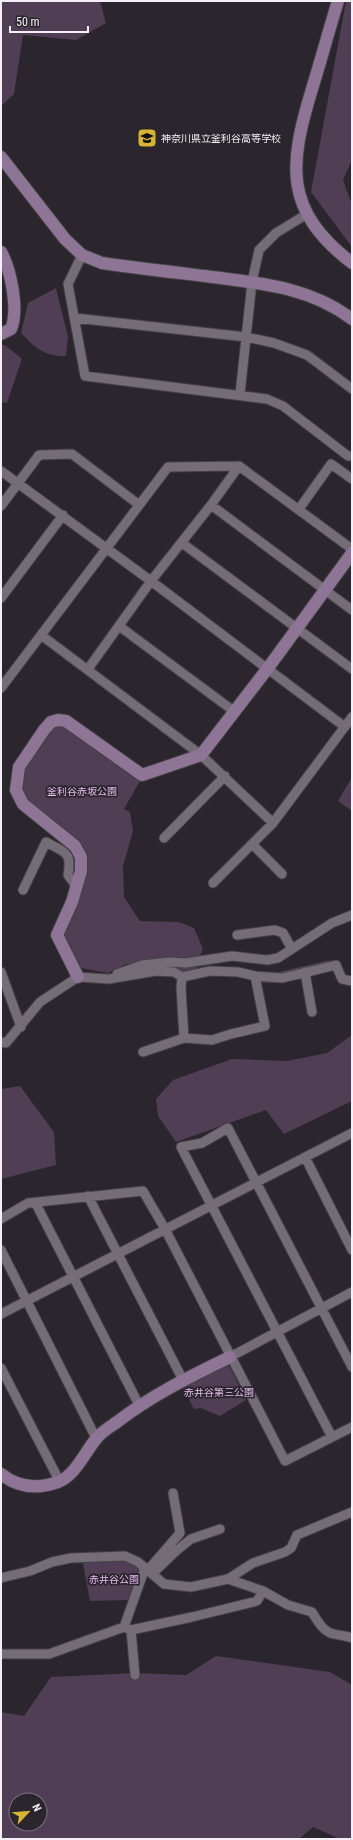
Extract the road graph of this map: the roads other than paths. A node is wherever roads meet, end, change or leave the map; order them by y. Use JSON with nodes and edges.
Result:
{"nodes":[{"id":1,"x":338,"y":1,"type":"edge"},
{"id":2,"x":1,"y":157,"type":"edge"},
{"id":3,"x":307,"y":214,"type":"junction"},
{"id":4,"x":1,"y":252,"type":"edge"},
{"id":5,"x":82,"y":256,"type":"junction"},
{"id":6,"x":352,"y":263,"type":"edge"},
{"id":7,"x":252,"y":282,"type":"junction"},
{"id":8,"x":75,"y":318,"type":"junction"},
{"id":9,"x":352,"y":319,"type":"edge"},
{"id":10,"x":1,"y":334,"type":"edge"},
{"id":11,"x":246,"y":337,"type":"junction"},
{"id":12,"x":352,"y":389,"type":"edge"},
{"id":13,"x":240,"y":394,"type":"junction"},
{"id":14,"x":352,"y":456,"type":"edge"},
{"id":15,"x":239,"y":466,"type":"junction"},
{"id":16,"x":1,"y":471,"type":"edge"},
{"id":17,"x":352,"y":480,"type":"edge"},
{"id":18,"x":18,"y":483,"type":"junction"},
{"id":19,"x":138,"y":504,"type":"junction"},
{"id":20,"x":211,"y":505,"type":"junction"},
{"id":21,"x":1,"y":506,"type":"edge"},
{"id":22,"x":299,"y":509,"type":"junction"},
{"id":23,"x":63,"y":515,"type":"junction"},
{"id":24,"x":182,"y":542,"type":"junction"},
{"id":25,"x":106,"y":548,"type":"junction"},
{"id":26,"x":352,"y":549,"type":"edge"},
{"id":27,"x":352,"y":552,"type":"edge"},
{"id":28,"x":151,"y":581,"type":"junction"},
{"id":29,"x":325,"y":590,"type":"junction"},
{"id":30,"x":1,"y":598,"type":"edge"},
{"id":31,"x":352,"y":610,"type":"edge"},
{"id":32,"x":119,"y":626,"type":"junction"},
{"id":33,"x":296,"y":628,"type":"junction"},
{"id":34,"x":41,"y":635,"type":"junction"},
{"id":35,"x":268,"y":668,"type":"junction"},
{"id":36,"x":88,"y":669,"type":"junction"},
{"id":37,"x":352,"y":669,"type":"edge"},
{"id":38,"x":1,"y":688,"type":"edge"},
{"id":39,"x":235,"y":712,"type":"junction"},
{"id":40,"x":352,"y":717,"type":"edge"},
{"id":41,"x":345,"y":727,"type":"junction"},
{"id":42,"x":202,"y":755,"type":"junction"},
{"id":43,"x":225,"y":776,"type":"junction"},
{"id":44,"x":273,"y":824,"type":"junction"},
{"id":45,"x":164,"y":838,"type":"dead end"},
{"id":46,"x":252,"y":844,"type":"junction"},
{"id":47,"x":282,"y":874,"type":"dead end"},
{"id":48,"x":213,"y":883,"type":"dead end"},
{"id":49,"x":76,"y":886,"type":"junction"},
{"id":50,"x":23,"y":890,"type":"dead end"},
{"id":51,"x":352,"y":915,"type":"edge"},
{"id":52,"x":238,"y":935,"type":"dead end"},
{"id":53,"x":292,"y":949,"type":"junction"},
{"id":54,"x":1,"y":972,"type":"edge"},
{"id":55,"x":305,"y":972,"type":"junction"},
{"id":56,"x":255,"y":976,"type":"junction"},
{"id":57,"x":78,"y":977,"type":"junction"},
{"id":58,"x":182,"y":977,"type":"junction"},
{"id":59,"x":109,"y":979,"type":"junction"},
{"id":60,"x":352,"y":981,"type":"edge"},
{"id":61,"x":312,"y":1012,"type":"dead end"},
{"id":62,"x":21,"y":1027,"type":"junction"},
{"id":63,"x":184,"y":1038,"type":"junction"},
{"id":64,"x":1,"y":1042,"type":"edge"},
{"id":65,"x":143,"y":1052,"type":"dead end"},
{"id":66,"x":352,"y":1133,"type":"edge"},
{"id":67,"x":305,"y":1157,"type":"junction"},
{"id":68,"x":257,"y":1182,"type":"junction"},
{"id":69,"x":88,"y":1196,"type":"junction"},
{"id":70,"x":35,"y":1202,"type":"junction"},
{"id":71,"x":212,"y":1205,"type":"junction"},
{"id":72,"x":1,"y":1219,"type":"edge"},
{"id":73,"x":165,"y":1229,"type":"junction"},
{"id":74,"x":1,"y":1250,"type":"edge"},
{"id":75,"x":352,"y":1250,"type":"edge"},
{"id":76,"x":118,"y":1254,"type":"junction"},
{"id":77,"x":72,"y":1277,"type":"junction"},
{"id":78,"x":352,"y":1292,"type":"edge"},
{"id":79,"x":26,"y":1300,"type":"junction"},
{"id":80,"x":322,"y":1308,"type":"junction"},
{"id":81,"x":1,"y":1314,"type":"edge"},
{"id":82,"x":277,"y":1331,"type":"junction"},
{"id":83,"x":230,"y":1357,"type":"junction"},
{"id":84,"x":352,"y":1367,"type":"edge"},
{"id":85,"x":1,"y":1368,"type":"edge"},
{"id":86,"x":183,"y":1380,"type":"junction"},
{"id":87,"x":139,"y":1405,"type":"junction"},
{"id":88,"x":352,"y":1427,"type":"edge"},
{"id":89,"x":332,"y":1437,"type":"junction"},
{"id":90,"x":96,"y":1438,"type":"junction"},
{"id":91,"x":1,"y":1474,"type":"edge"},
{"id":92,"x":60,"y":1482,"type":"junction"},
{"id":93,"x":173,"y":1493,"type":"dead end"},
{"id":94,"x":352,"y":1512,"type":"edge"},
{"id":95,"x":220,"y":1529,"type":"dead end"},
{"id":96,"x":149,"y":1570,"type":"junction"},
{"id":97,"x":1,"y":1578,"type":"edge"},
{"id":98,"x":228,"y":1579,"type":"junction"},
{"id":99,"x":264,"y":1591,"type":"junction"},
{"id":100,"x":128,"y":1629,"type":"junction"},
{"id":101,"x":352,"y":1638,"type":"edge"},
{"id":102,"x":1,"y":1654,"type":"edge"},
{"id":103,"x":135,"y":1675,"type":"dead end"}],
"edges":[{"from":1,"to":3,"type":"street"},
{"from":2,"to":5,"type":"street"},
{"from":3,"to":6,"type":"street"},
{"from":3,"to":7,"type":"street"},
{"from":4,"to":10,"type":"street"},
{"from":5,"to":7,"type":"street"},
{"from":5,"to":8,"type":"street"},
{"from":7,"to":9,"type":"street"},
{"from":7,"to":11,"type":"street"},
{"from":8,"to":11,"type":"street"},
{"from":8,"to":13,"type":"street"},
{"from":11,"to":12,"type":"street"},
{"from":11,"to":13,"type":"street"},
{"from":13,"to":14,"type":"street"},
{"from":15,"to":19,"type":"street"},
{"from":15,"to":20,"type":"street"},
{"from":15,"to":22,"type":"street"},
{"from":16,"to":18,"type":"street"},
{"from":17,"to":22,"type":"street"},
{"from":18,"to":19,"type":"street"},
{"from":18,"to":21,"type":"street"},
{"from":18,"to":23,"type":"street"},
{"from":19,"to":25,"type":"street"},
{"from":20,"to":24,"type":"street"},
{"from":20,"to":29,"type":"street"},
{"from":22,"to":26,"type":"street"},
{"from":23,"to":25,"type":"street"},
{"from":23,"to":30,"type":"street"},
{"from":24,"to":28,"type":"street"},
{"from":24,"to":33,"type":"street"},
{"from":25,"to":28,"type":"street"},
{"from":25,"to":34,"type":"street"},
{"from":27,"to":29,"type":"street"},
{"from":28,"to":32,"type":"street"},
{"from":28,"to":35,"type":"street"},
{"from":29,"to":31,"type":"street"},
{"from":29,"to":33,"type":"street"},
{"from":32,"to":36,"type":"street"},
{"from":32,"to":39,"type":"street"},
{"from":33,"to":35,"type":"street"},
{"from":33,"to":37,"type":"street"},
{"from":34,"to":36,"type":"street"},
{"from":34,"to":38,"type":"street"},
{"from":35,"to":39,"type":"street"},
{"from":35,"to":41,"type":"street"},
{"from":36,"to":42,"type":"street"},
{"from":39,"to":42,"type":"street"},
{"from":40,"to":41,"type":"street"},
{"from":41,"to":44,"type":"street"},
{"from":42,"to":43,"type":"street"},
{"from":42,"to":49,"type":"street"},
{"from":43,"to":44,"type":"street"},
{"from":43,"to":45,"type":"street"},
{"from":44,"to":46,"type":"street"},
{"from":46,"to":47,"type":"street"},
{"from":46,"to":48,"type":"street"},
{"from":49,"to":50,"type":"street"},
{"from":49,"to":57,"type":"street"},
{"from":51,"to":53,"type":"street"},
{"from":52,"to":53,"type":"street"},
{"from":53,"to":59,"type":"street"},
{"from":54,"to":62,"type":"street"},
{"from":55,"to":56,"type":"street"},
{"from":55,"to":60,"type":"street"},
{"from":55,"to":61,"type":"street"},
{"from":56,"to":58,"type":"street"},
{"from":56,"to":63,"type":"street"},
{"from":57,"to":59,"type":"street"},
{"from":57,"to":62,"type":"street"},
{"from":58,"to":59,"type":"street"},
{"from":58,"to":63,"type":"street"},
{"from":62,"to":64,"type":"street"},
{"from":63,"to":65,"type":"street"},
{"from":66,"to":67,"type":"street"},
{"from":67,"to":68,"type":"street"},
{"from":67,"to":75,"type":"street"},
{"from":68,"to":71,"type":"street"},
{"from":68,"to":71,"type":"street"},
{"from":68,"to":80,"type":"street"},
{"from":69,"to":70,"type":"street"},
{"from":69,"to":73,"type":"street"},
{"from":69,"to":76,"type":"street"},
{"from":70,"to":72,"type":"street"},
{"from":70,"to":77,"type":"street"},
{"from":71,"to":73,"type":"street"},
{"from":71,"to":82,"type":"street"},
{"from":73,"to":76,"type":"street"},
{"from":73,"to":83,"type":"street"},
{"from":74,"to":79,"type":"street"},
{"from":76,"to":77,"type":"street"},
{"from":76,"to":86,"type":"street"},
{"from":77,"to":79,"type":"street"},
{"from":77,"to":87,"type":"street"},
{"from":78,"to":80,"type":"street"},
{"from":79,"to":81,"type":"street"},
{"from":79,"to":90,"type":"street"},
{"from":80,"to":82,"type":"street"},
{"from":80,"to":84,"type":"street"},
{"from":82,"to":83,"type":"street"},
{"from":82,"to":89,"type":"street"},
{"from":83,"to":86,"type":"street"},
{"from":83,"to":89,"type":"street"},
{"from":85,"to":92,"type":"street"},
{"from":86,"to":87,"type":"street"},
{"from":87,"to":90,"type":"street"},
{"from":88,"to":89,"type":"street"},
{"from":90,"to":92,"type":"street"},
{"from":91,"to":92,"type":"street"},
{"from":93,"to":96,"type":"street"},
{"from":94,"to":98,"type":"street"},
{"from":95,"to":96,"type":"street"},
{"from":96,"to":97,"type":"street"},
{"from":96,"to":98,"type":"street"},
{"from":96,"to":100,"type":"street"},
{"from":98,"to":99,"type":"street"},
{"from":99,"to":100,"type":"street"},
{"from":99,"to":101,"type":"street"},
{"from":100,"to":102,"type":"street"},
{"from":100,"to":103,"type":"street"}]}
